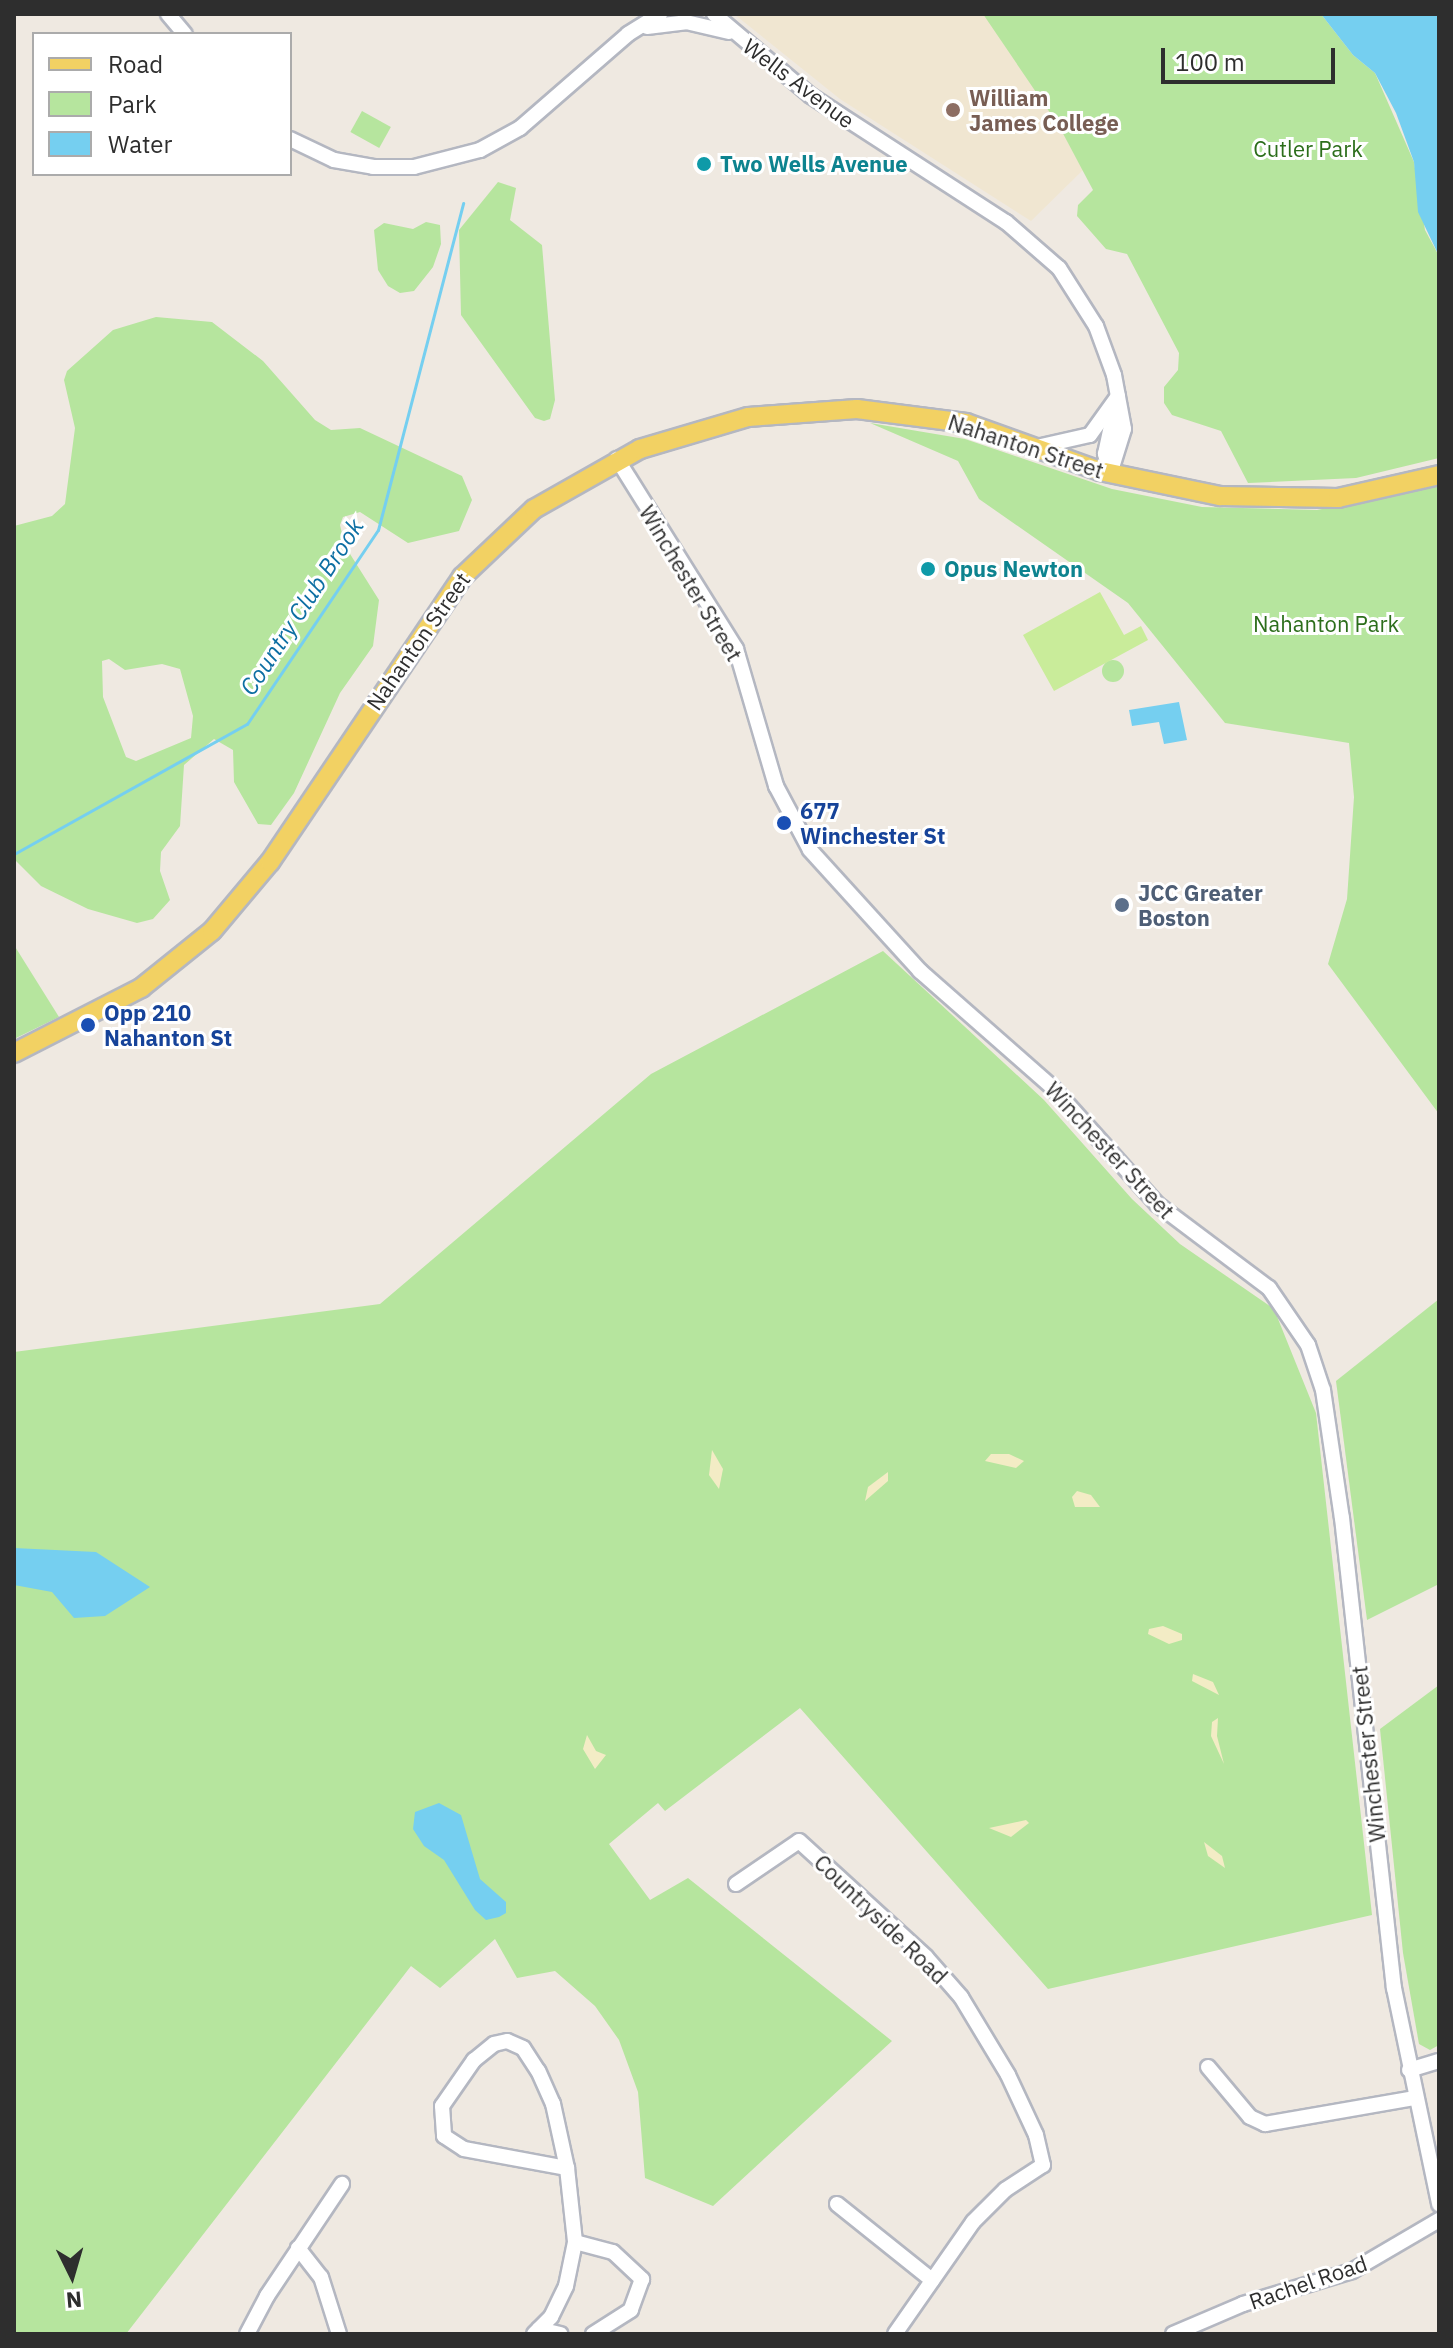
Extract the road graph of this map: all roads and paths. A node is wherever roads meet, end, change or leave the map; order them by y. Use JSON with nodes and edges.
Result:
{"nodes":[{"id":1,"x":168,"y":14,"type":"edge"},
{"id":2,"x":643,"y":14,"type":"edge"},
{"id":3,"x":660,"y":14,"type":"edge"},
{"id":4,"x":714,"y":14,"type":"edge"},
{"id":5,"x":183,"y":32,"type":"edge"},
{"id":6,"x":628,"y":34,"type":"junction"},
{"id":7,"x":737,"y":35,"type":"junction"},
{"id":8,"x":292,"y":140,"type":"edge"},
{"id":9,"x":1118,"y":396,"type":"junction"},
{"id":10,"x":1038,"y":446,"type":"junction"},
{"id":11,"x":617,"y":459,"type":"junction"},
{"id":12,"x":1110,"y":474,"type":"junction"},
{"id":13,"x":1439,"y":475,"type":"edge"},
{"id":14,"x":14,"y":1053,"type":"edge"},
{"id":15,"x":736,"y":1884,"type":"dead end"},
{"id":16,"x":1439,"y":2061,"type":"edge"},
{"id":17,"x":1208,"y":2067,"type":"dead end"},
{"id":18,"x":1409,"y":2070,"type":"junction"},
{"id":19,"x":1414,"y":2098,"type":"junction"},
{"id":20,"x":567,"y":2168,"type":"junction"},
{"id":21,"x":342,"y":2184,"type":"dead end"},
{"id":22,"x":837,"y":2204,"type":"dead end"},
{"id":23,"x":1439,"y":2204,"type":"edge"},
{"id":24,"x":1439,"y":2220,"type":"edge"},
{"id":25,"x":575,"y":2242,"type":"junction"},
{"id":26,"x":298,"y":2248,"type":"junction"},
{"id":27,"x":932,"y":2280,"type":"junction"},
{"id":28,"x":537,"y":2332,"type":"edge"},
{"id":29,"x":247,"y":2334,"type":"edge"},
{"id":30,"x":339,"y":2334,"type":"edge"},
{"id":31,"x":560,"y":2334,"type":"edge"},
{"id":32,"x":593,"y":2334,"type":"edge"},
{"id":33,"x":895,"y":2334,"type":"edge"},
{"id":34,"x":1173,"y":2334,"type":"edge"}],
"edges":[{"from":1,"to":5,"type":"street"},
{"from":2,"to":6,"type":"street","name":"Wells Avenue"},
{"from":3,"to":6,"type":"street","name":"Wells Avenue"},
{"from":4,"to":7,"type":"street","name":"Wells Avenue"},
{"from":6,"to":7,"type":"street","name":"Wells Avenue"},
{"from":6,"to":8,"type":"street","name":"Wells Avenue"},
{"from":7,"to":9,"type":"street","name":"Wells Avenue"},
{"from":9,"to":10,"type":"street"},
{"from":9,"to":12,"type":"street"},
{"from":10,"to":11,"type":"main road","name":"Nahanton Street"},
{"from":10,"to":12,"type":"main road","name":"Nahanton Street"},
{"from":11,"to":14,"type":"main road","name":"Nahanton Street"},
{"from":11,"to":18,"type":"street","name":"Winchester Street"},
{"from":12,"to":13,"type":"main road","name":"Nahanton Street"},
{"from":15,"to":27,"type":"street","name":"Countryside Road"},
{"from":16,"to":18,"type":"street"},
{"from":17,"to":19,"type":"street"},
{"from":18,"to":19,"type":"street","name":"Winchester Street"},
{"from":19,"to":23,"type":"street","name":"Winchester Street"},
{"from":20,"to":20,"type":"street"},
{"from":20,"to":25,"type":"street"},
{"from":21,"to":26,"type":"street"},
{"from":22,"to":27,"type":"street"},
{"from":24,"to":34,"type":"street","name":"Rachel Road"},
{"from":25,"to":28,"type":"street"},
{"from":25,"to":32,"type":"street"},
{"from":26,"to":29,"type":"street"},
{"from":26,"to":30,"type":"street"},
{"from":27,"to":33,"type":"street","name":"Countryside Road"},
{"from":28,"to":31,"type":"street"}]}
